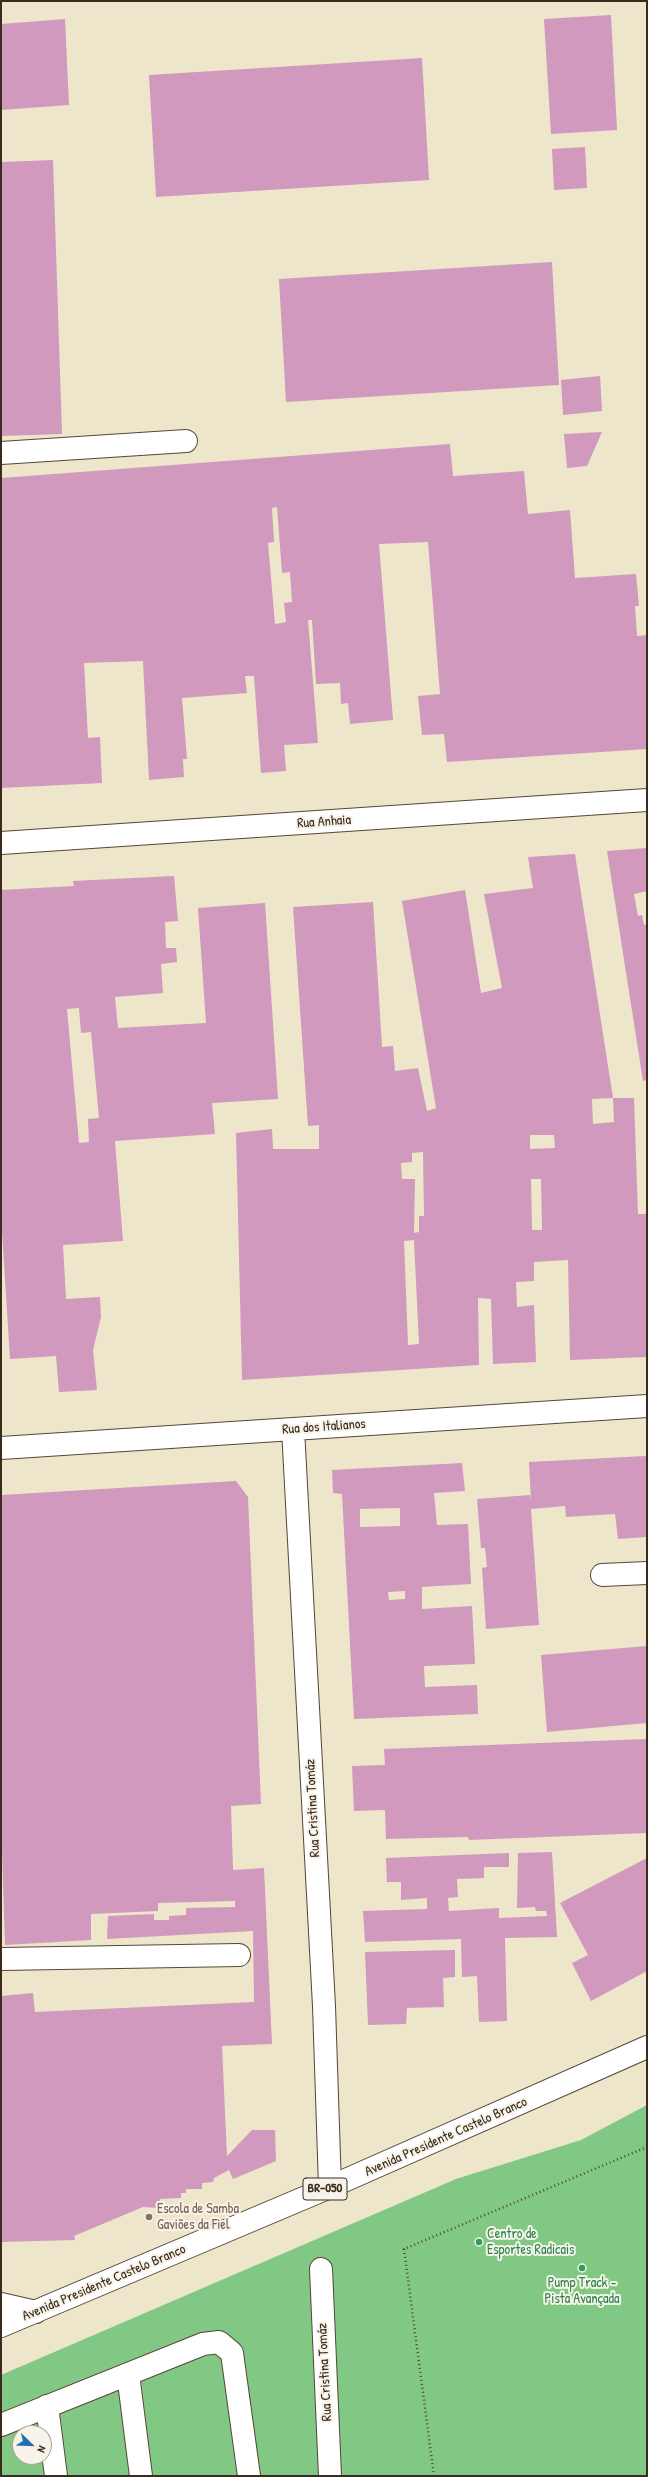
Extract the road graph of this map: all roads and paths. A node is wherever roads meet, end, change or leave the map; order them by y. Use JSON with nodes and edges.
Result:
{"nodes":[{"id":1,"x":186,"y":441,"type":"dead end"},
{"id":2,"x":1,"y":453,"type":"edge"},
{"id":3,"x":647,"y":800,"type":"edge"},
{"id":4,"x":1,"y":843,"type":"edge"},
{"id":5,"x":647,"y":1406,"type":"edge"},
{"id":6,"x":293,"y":1429,"type":"junction"},
{"id":7,"x":1,"y":1448,"type":"edge"},
{"id":8,"x":647,"y":1573,"type":"edge"},
{"id":9,"x":602,"y":1575,"type":"dead end"},
{"id":10,"x":239,"y":1955,"type":"dead end"},
{"id":11,"x":1,"y":1959,"type":"edge"},
{"id":12,"x":647,"y":2047,"type":"edge"},
{"id":13,"x":647,"y":2148,"type":"edge"},
{"id":14,"x":330,"y":2187,"type":"junction"},
{"id":15,"x":320,"y":2269,"type":"dead end"},
{"id":16,"x":1,"y":2304,"type":"edge"},
{"id":17,"x":36,"y":2312,"type":"junction"},
{"id":18,"x":1,"y":2326,"type":"edge"},
{"id":19,"x":128,"y":2374,"type":"junction"},
{"id":20,"x":47,"y":2406,"type":"junction"},
{"id":21,"x":1,"y":2425,"type":"edge"},
{"id":22,"x":56,"y":2476,"type":"edge"},
{"id":23,"x":141,"y":2476,"type":"edge"},
{"id":24,"x":249,"y":2476,"type":"edge"},
{"id":25,"x":330,"y":2476,"type":"edge"},
{"id":26,"x":434,"y":2476,"type":"edge"}],
"edges":[{"from":1,"to":2,"type":"main road"},
{"from":3,"to":4,"type":"main road","name":"Rua Anhaia"},
{"from":5,"to":6,"type":"main road","name":"Rua dos Italianos"},
{"from":6,"to":7,"type":"main road","name":"Rua dos Italianos"},
{"from":6,"to":14,"type":"main road","name":"Rua Cristina Tomáz"},
{"from":8,"to":9,"type":"main road"},
{"from":10,"to":11,"type":"main road"},
{"from":12,"to":14,"type":"main road","name":"Avenida Presidente Castelo Branco","number":"BR-050"},
{"from":13,"to":26,"type":"path"},
{"from":14,"to":17,"type":"main road","name":"Avenida Presidente Castelo Branco","number":"BR-050"},
{"from":15,"to":25,"type":"main road","name":"Rua Cristina Tomáz"},
{"from":16,"to":17,"type":"main road"},
{"from":17,"to":18,"type":"main road","name":"Avenida Presidente Castelo Branco","number":"BR-050"},
{"from":19,"to":20,"type":"main road"},
{"from":19,"to":23,"type":"main road"},
{"from":19,"to":24,"type":"main road"},
{"from":20,"to":21,"type":"main road"},
{"from":20,"to":22,"type":"main road"}]}
